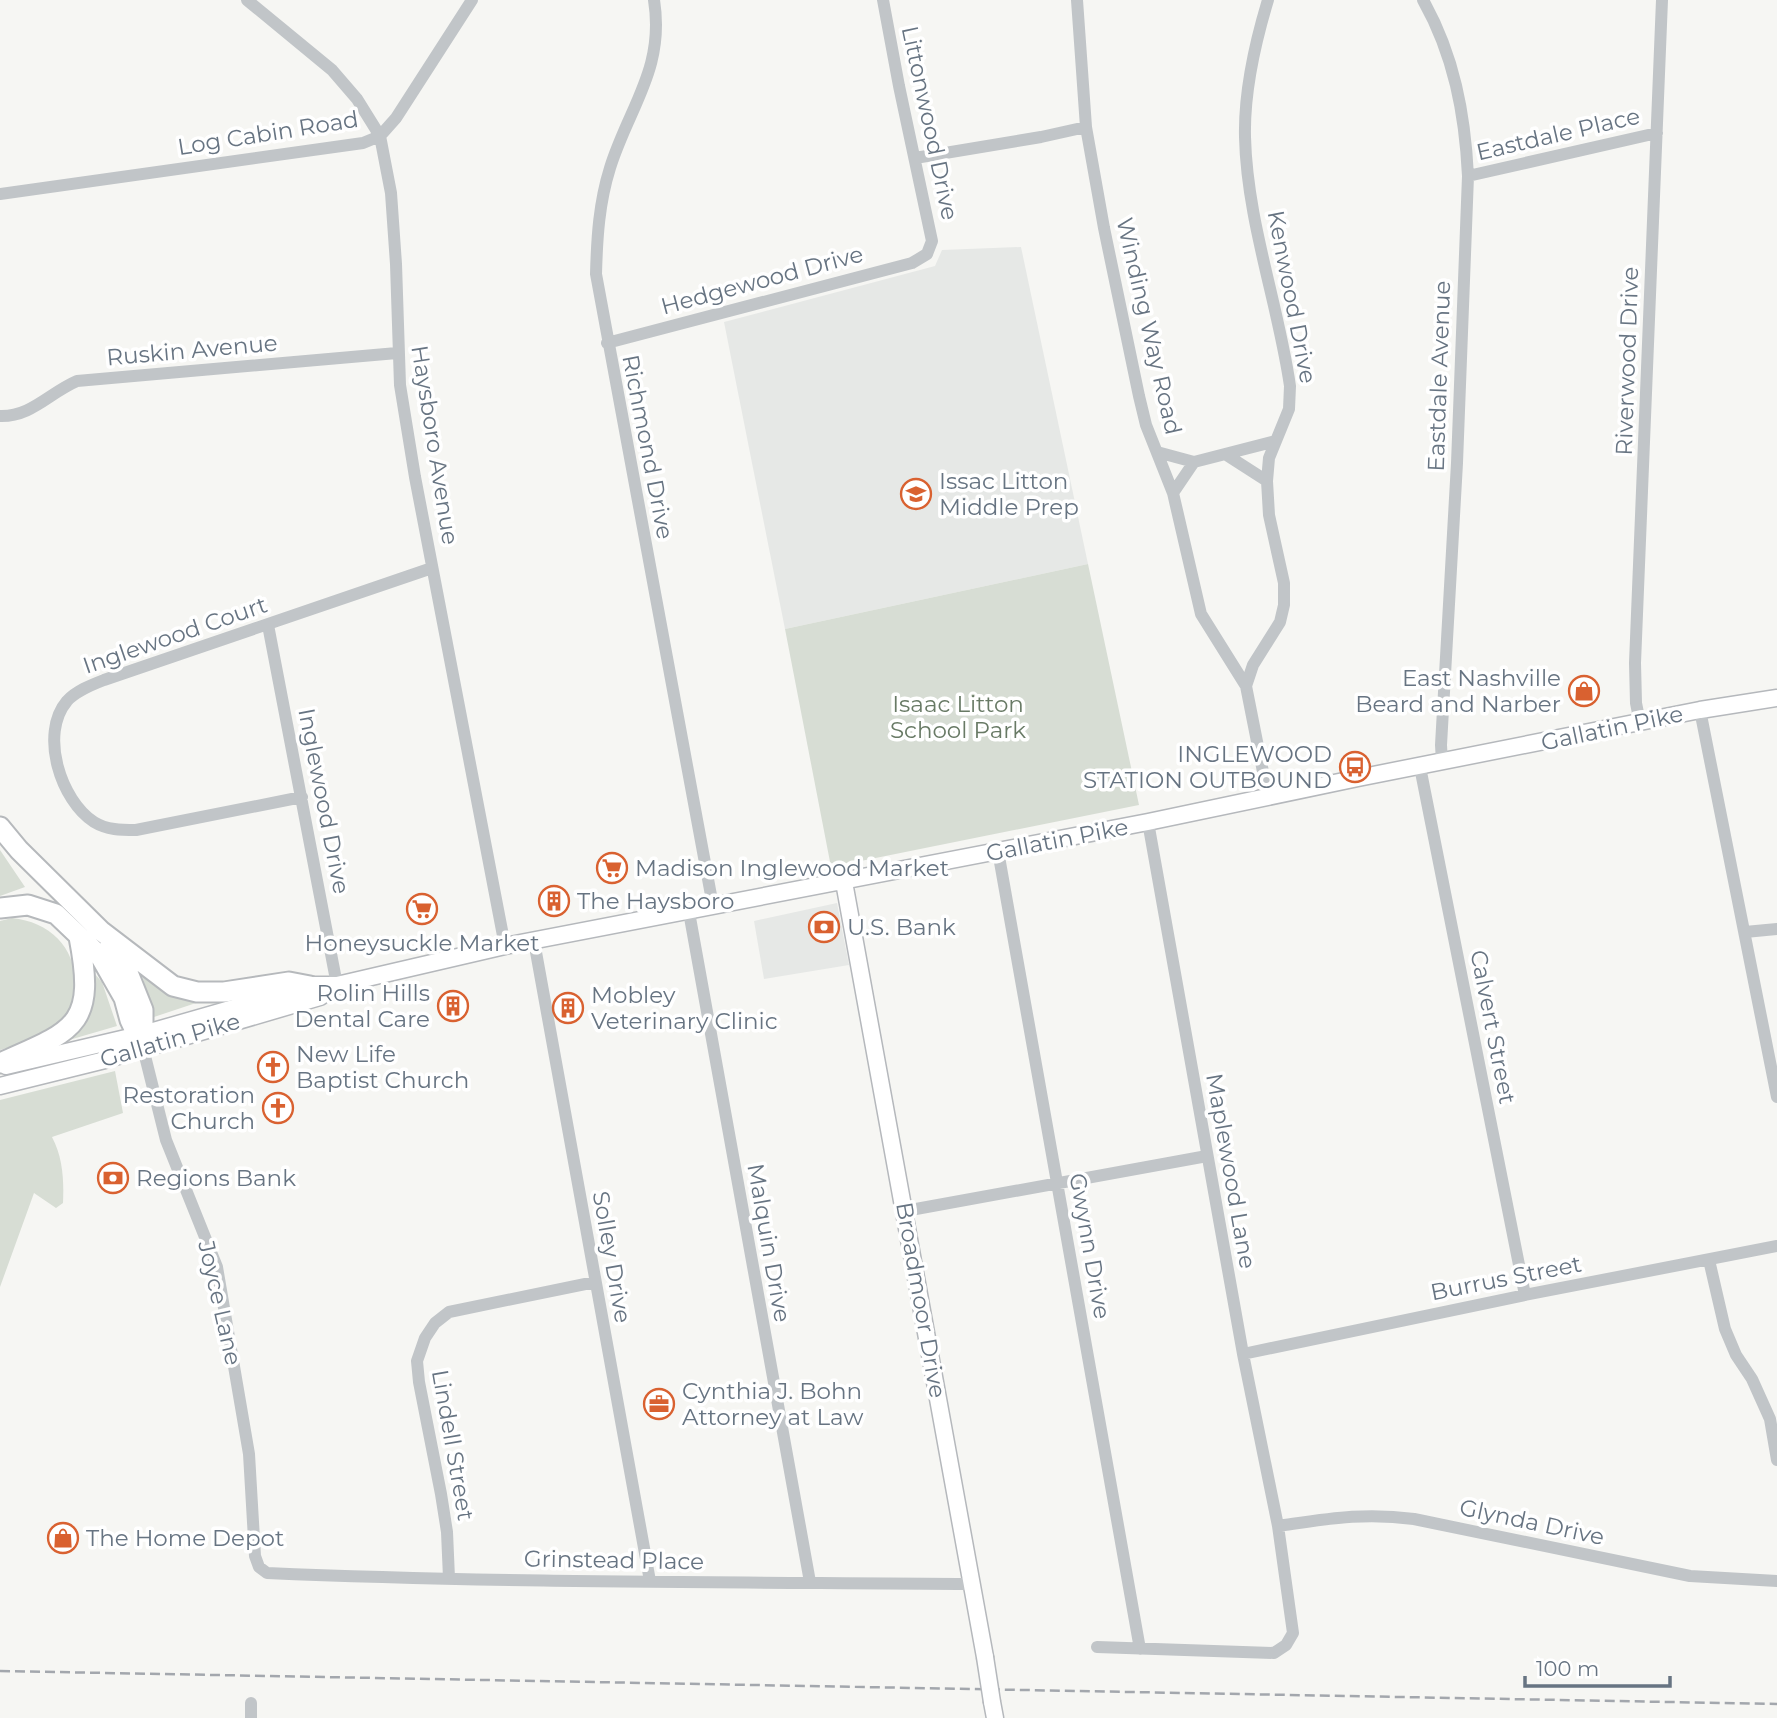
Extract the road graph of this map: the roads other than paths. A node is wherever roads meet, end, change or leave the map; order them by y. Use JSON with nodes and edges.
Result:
{"nodes":[{"id":1,"x":247,"y":0,"type":"edge"},
{"id":2,"x":472,"y":0,"type":"edge"},
{"id":3,"x":654,"y":0,"type":"edge"},
{"id":4,"x":883,"y":0,"type":"edge"},
{"id":5,"x":1077,"y":0,"type":"edge"},
{"id":6,"x":1268,"y":0,"type":"edge"},
{"id":7,"x":1423,"y":0,"type":"edge"},
{"id":8,"x":1662,"y":0,"type":"edge"},
{"id":9,"x":1086,"y":127,"type":"junction"},
{"id":10,"x":1657,"y":132,"type":"junction"},
{"id":11,"x":380,"y":135,"type":"junction"},
{"id":12,"x":915,"y":158,"type":"junction"},
{"id":13,"x":1468,"y":176,"type":"junction"},
{"id":14,"x":0,"y":194,"type":"edge"},
{"id":15,"x":927,"y":254,"type":"joint"},
{"id":16,"x":607,"y":343,"type":"junction"},
{"id":17,"x":397,"y":353,"type":"junction"},
{"id":18,"x":0,"y":416,"type":"edge"},
{"id":19,"x":1276,"y":441,"type":"junction"},
{"id":20,"x":1157,"y":452,"type":"junction"},
{"id":21,"x":1225,"y":454,"type":"junction"},
{"id":22,"x":1194,"y":462,"type":"junction"},
{"id":23,"x":1267,"y":481,"type":"junction"},
{"id":24,"x":1173,"y":493,"type":"junction"},
{"id":25,"x":432,"y":568,"type":"junction"},
{"id":26,"x":268,"y":625,"type":"junction"},
{"id":27,"x":1246,"y":686,"type":"junction"},
{"id":28,"x":1777,"y":698,"type":"edge"},
{"id":29,"x":1700,"y":710,"type":"junction"},
{"id":30,"x":1640,"y":723,"type":"junction"},
{"id":31,"x":1442,"y":762,"type":"junction"},
{"id":32,"x":1420,"y":767,"type":"junction"},
{"id":33,"x":302,"y":797,"type":"junction"},
{"id":34,"x":1268,"y":797,"type":"junction"},
{"id":35,"x":1148,"y":822,"type":"junction"},
{"id":36,"x":0,"y":827,"type":"edge"},
{"id":37,"x":998,"y":851,"type":"junction"},
{"id":38,"x":844,"y":882,"type":"junction"},
{"id":39,"x":712,"y":906,"type":"junction"},
{"id":40,"x":0,"y":908,"type":"edge"},
{"id":41,"x":689,"y":912,"type":"junction"},
{"id":42,"x":1777,"y":929,"type":"edge"},
{"id":43,"x":101,"y":931,"type":"junction"},
{"id":44,"x":1745,"y":932,"type":"junction"},
{"id":45,"x":79,"y":937,"type":"junction"},
{"id":46,"x":534,"y":941,"type":"junction"},
{"id":47,"x":505,"y":946,"type":"junction"},
{"id":48,"x":337,"y":985,"type":"junction"},
{"id":49,"x":310,"y":986,"type":"junction"},
{"id":50,"x":141,"y":1039,"type":"junction"},
{"id":51,"x":0,"y":1066,"type":"edge"},
{"id":52,"x":0,"y":1086,"type":"edge"},
{"id":53,"x":1777,"y":1097,"type":"edge"},
{"id":54,"x":1207,"y":1156,"type":"junction"},
{"id":55,"x":1058,"y":1182,"type":"junction"},
{"id":56,"x":905,"y":1211,"type":"junction"},
{"id":57,"x":1777,"y":1246,"type":"edge"},
{"id":58,"x":1709,"y":1260,"type":"junction"},
{"id":59,"x":595,"y":1282,"type":"junction"},
{"id":60,"x":1525,"y":1295,"type":"junction"},
{"id":61,"x":1243,"y":1354,"type":"junction"},
{"id":62,"x":1777,"y":1460,"type":"edge"},
{"id":63,"x":1278,"y":1526,"type":"junction"},
{"id":64,"x":259,"y":1567,"type":"joint"},
{"id":65,"x":449,"y":1578,"type":"junction"},
{"id":66,"x":650,"y":1581,"type":"junction"},
{"id":67,"x":1777,"y":1581,"type":"edge"},
{"id":68,"x":810,"y":1583,"type":"junction"},
{"id":69,"x":971,"y":1584,"type":"junction"},
{"id":70,"x":1097,"y":1647,"type":"dead end"},
{"id":71,"x":1140,"y":1649,"type":"junction"},
{"id":72,"x":251,"y":1703,"type":"dead end"},
{"id":73,"x":993,"y":1710,"type":"edge"},
{"id":74,"x":251,"y":1718,"type":"edge"}],
"edges":[{"from":1,"to":11,"type":"street","name":"Haysboro Avenue"},
{"from":2,"to":11,"type":"street","name":"Log Cabin Road"},
{"from":3,"to":16,"type":"street","name":"Richmond Drive"},
{"from":4,"to":12,"type":"street","name":"Littonwood Drive"},
{"from":5,"to":9,"type":"street","name":"Winding Way Road"},
{"from":6,"to":19,"type":"street","name":"Kenwood Drive"},
{"from":7,"to":13,"type":"street","name":"Eastdale Avenue"},
{"from":8,"to":10,"type":"street","name":"Riverwood Drive"},
{"from":9,"to":12,"type":"street"},
{"from":9,"to":20,"type":"street","name":"Winding Way Road"},
{"from":10,"to":13,"type":"street","name":"Eastdale Place"},
{"from":10,"to":30,"type":"street","name":"Riverwood Drive"},
{"from":11,"to":14,"type":"street","name":"Log Cabin Road"},
{"from":11,"to":17,"type":"street","name":"Haysboro Avenue"},
{"from":12,"to":15,"type":"street","name":"Littonwood Drive"},
{"from":13,"to":31,"type":"street","name":"Eastdale Avenue"},
{"from":15,"to":16,"type":"street","name":"Hedgewood Drive"},
{"from":16,"to":39,"type":"street","name":"Richmond Drive"},
{"from":17,"to":18,"type":"street","name":"Ruskin Avenue"},
{"from":17,"to":25,"type":"street","name":"Haysboro Avenue"},
{"from":19,"to":21,"type":"street"},
{"from":19,"to":23,"type":"street","name":"Kenwood Drive"},
{"from":20,"to":22,"type":"street"},
{"from":20,"to":24,"type":"street","name":"Winding Way Road"},
{"from":21,"to":22,"type":"street"},
{"from":21,"to":23,"type":"street"},
{"from":22,"to":24,"type":"street"},
{"from":23,"to":27,"type":"street","name":"Kenwood Drive"},
{"from":24,"to":27,"type":"street","name":"Winding Way Road"},
{"from":25,"to":26,"type":"street","name":"Inglewood Court"},
{"from":25,"to":47,"type":"street","name":"Haysboro Avenue"},
{"from":26,"to":33,"type":"street","name":"Inglewood Drive"},
{"from":26,"to":33,"type":"street","name":"Inglewood Court"},
{"from":27,"to":34,"type":"street"},
{"from":28,"to":29,"type":"main road","name":"Gallatin Pike"},
{"from":29,"to":30,"type":"main road","name":"Gallatin Pike"},
{"from":29,"to":44,"type":"street"},
{"from":30,"to":31,"type":"main road","name":"Gallatin Pike"},
{"from":31,"to":32,"type":"main road","name":"Gallatin Pike"},
{"from":32,"to":34,"type":"main road","name":"Gallatin Pike"},
{"from":32,"to":60,"type":"street","name":"Calvert Street"},
{"from":33,"to":48,"type":"street","name":"Inglewood Drive"},
{"from":34,"to":35,"type":"main road","name":"Gallatin Pike"},
{"from":35,"to":37,"type":"main road","name":"Gallatin Pike"},
{"from":35,"to":54,"type":"street","name":"Maplewood Lane"},
{"from":36,"to":43,"type":"highway"},
{"from":37,"to":38,"type":"main road","name":"Gallatin Pike"},
{"from":37,"to":55,"type":"street","name":"Gwynn Drive"},
{"from":38,"to":39,"type":"main road","name":"Gallatin Pike"},
{"from":38,"to":56,"type":"main road","name":"Broadmoor Drive"},
{"from":39,"to":41,"type":"main road","name":"Gallatin Pike"},
{"from":40,"to":45,"type":"highway"},
{"from":41,"to":46,"type":"main road","name":"Gallatin Pike"},
{"from":41,"to":68,"type":"street","name":"Malquin Drive"},
{"from":42,"to":44,"type":"street"},
{"from":43,"to":49,"type":"highway"},
{"from":43,"to":50,"type":"highway"},
{"from":44,"to":53,"type":"street"},
{"from":45,"to":50,"type":"highway"},
{"from":45,"to":51,"type":"highway"},
{"from":46,"to":47,"type":"main road","name":"Gallatin Pike"},
{"from":46,"to":59,"type":"street","name":"Solley Drive"},
{"from":47,"to":48,"type":"main road","name":"Gallatin Pike"},
{"from":48,"to":49,"type":"main road","name":"Gallatin Pike"},
{"from":48,"to":50,"type":"main road","name":"Gallatin Pike"},
{"from":49,"to":50,"type":"main road","name":"Gallatin Pike"},
{"from":50,"to":51,"type":"main road","name":"Gallatin Pike"},
{"from":50,"to":52,"type":"main road","name":"Gallatin Pike"},
{"from":50,"to":64,"type":"street","name":"Joyce Lane"},
{"from":54,"to":55,"type":"street"},
{"from":54,"to":61,"type":"street","name":"Maplewood Lane"},
{"from":55,"to":56,"type":"street"},
{"from":55,"to":71,"type":"street","name":"Gwynn Drive"},
{"from":56,"to":69,"type":"main road","name":"Broadmoor Drive"},
{"from":57,"to":58,"type":"street","name":"Burrus Street"},
{"from":58,"to":60,"type":"street","name":"Burrus Street"},
{"from":58,"to":62,"type":"street"},
{"from":59,"to":65,"type":"street","name":"Lindell Street"},
{"from":59,"to":66,"type":"street","name":"Solley Drive"},
{"from":60,"to":61,"type":"street","name":"Burrus Street"},
{"from":61,"to":63,"type":"street","name":"Maplewood Lane"},
{"from":63,"to":67,"type":"street","name":"Glynda Drive"},
{"from":63,"to":71,"type":"street","name":"Maplewood Lane"},
{"from":64,"to":65,"type":"street","name":"Grinstead Place"},
{"from":65,"to":66,"type":"street","name":"Grinstead Place"},
{"from":66,"to":68,"type":"street","name":"Grinstead Place"},
{"from":68,"to":69,"type":"street","name":"Grinstead Place"},
{"from":69,"to":73,"type":"main road","name":"Broadmoor Drive","bridge":true},
{"from":70,"to":71,"type":"street","name":"Maplewood Lane"},
{"from":72,"to":74,"type":"street"}]}
